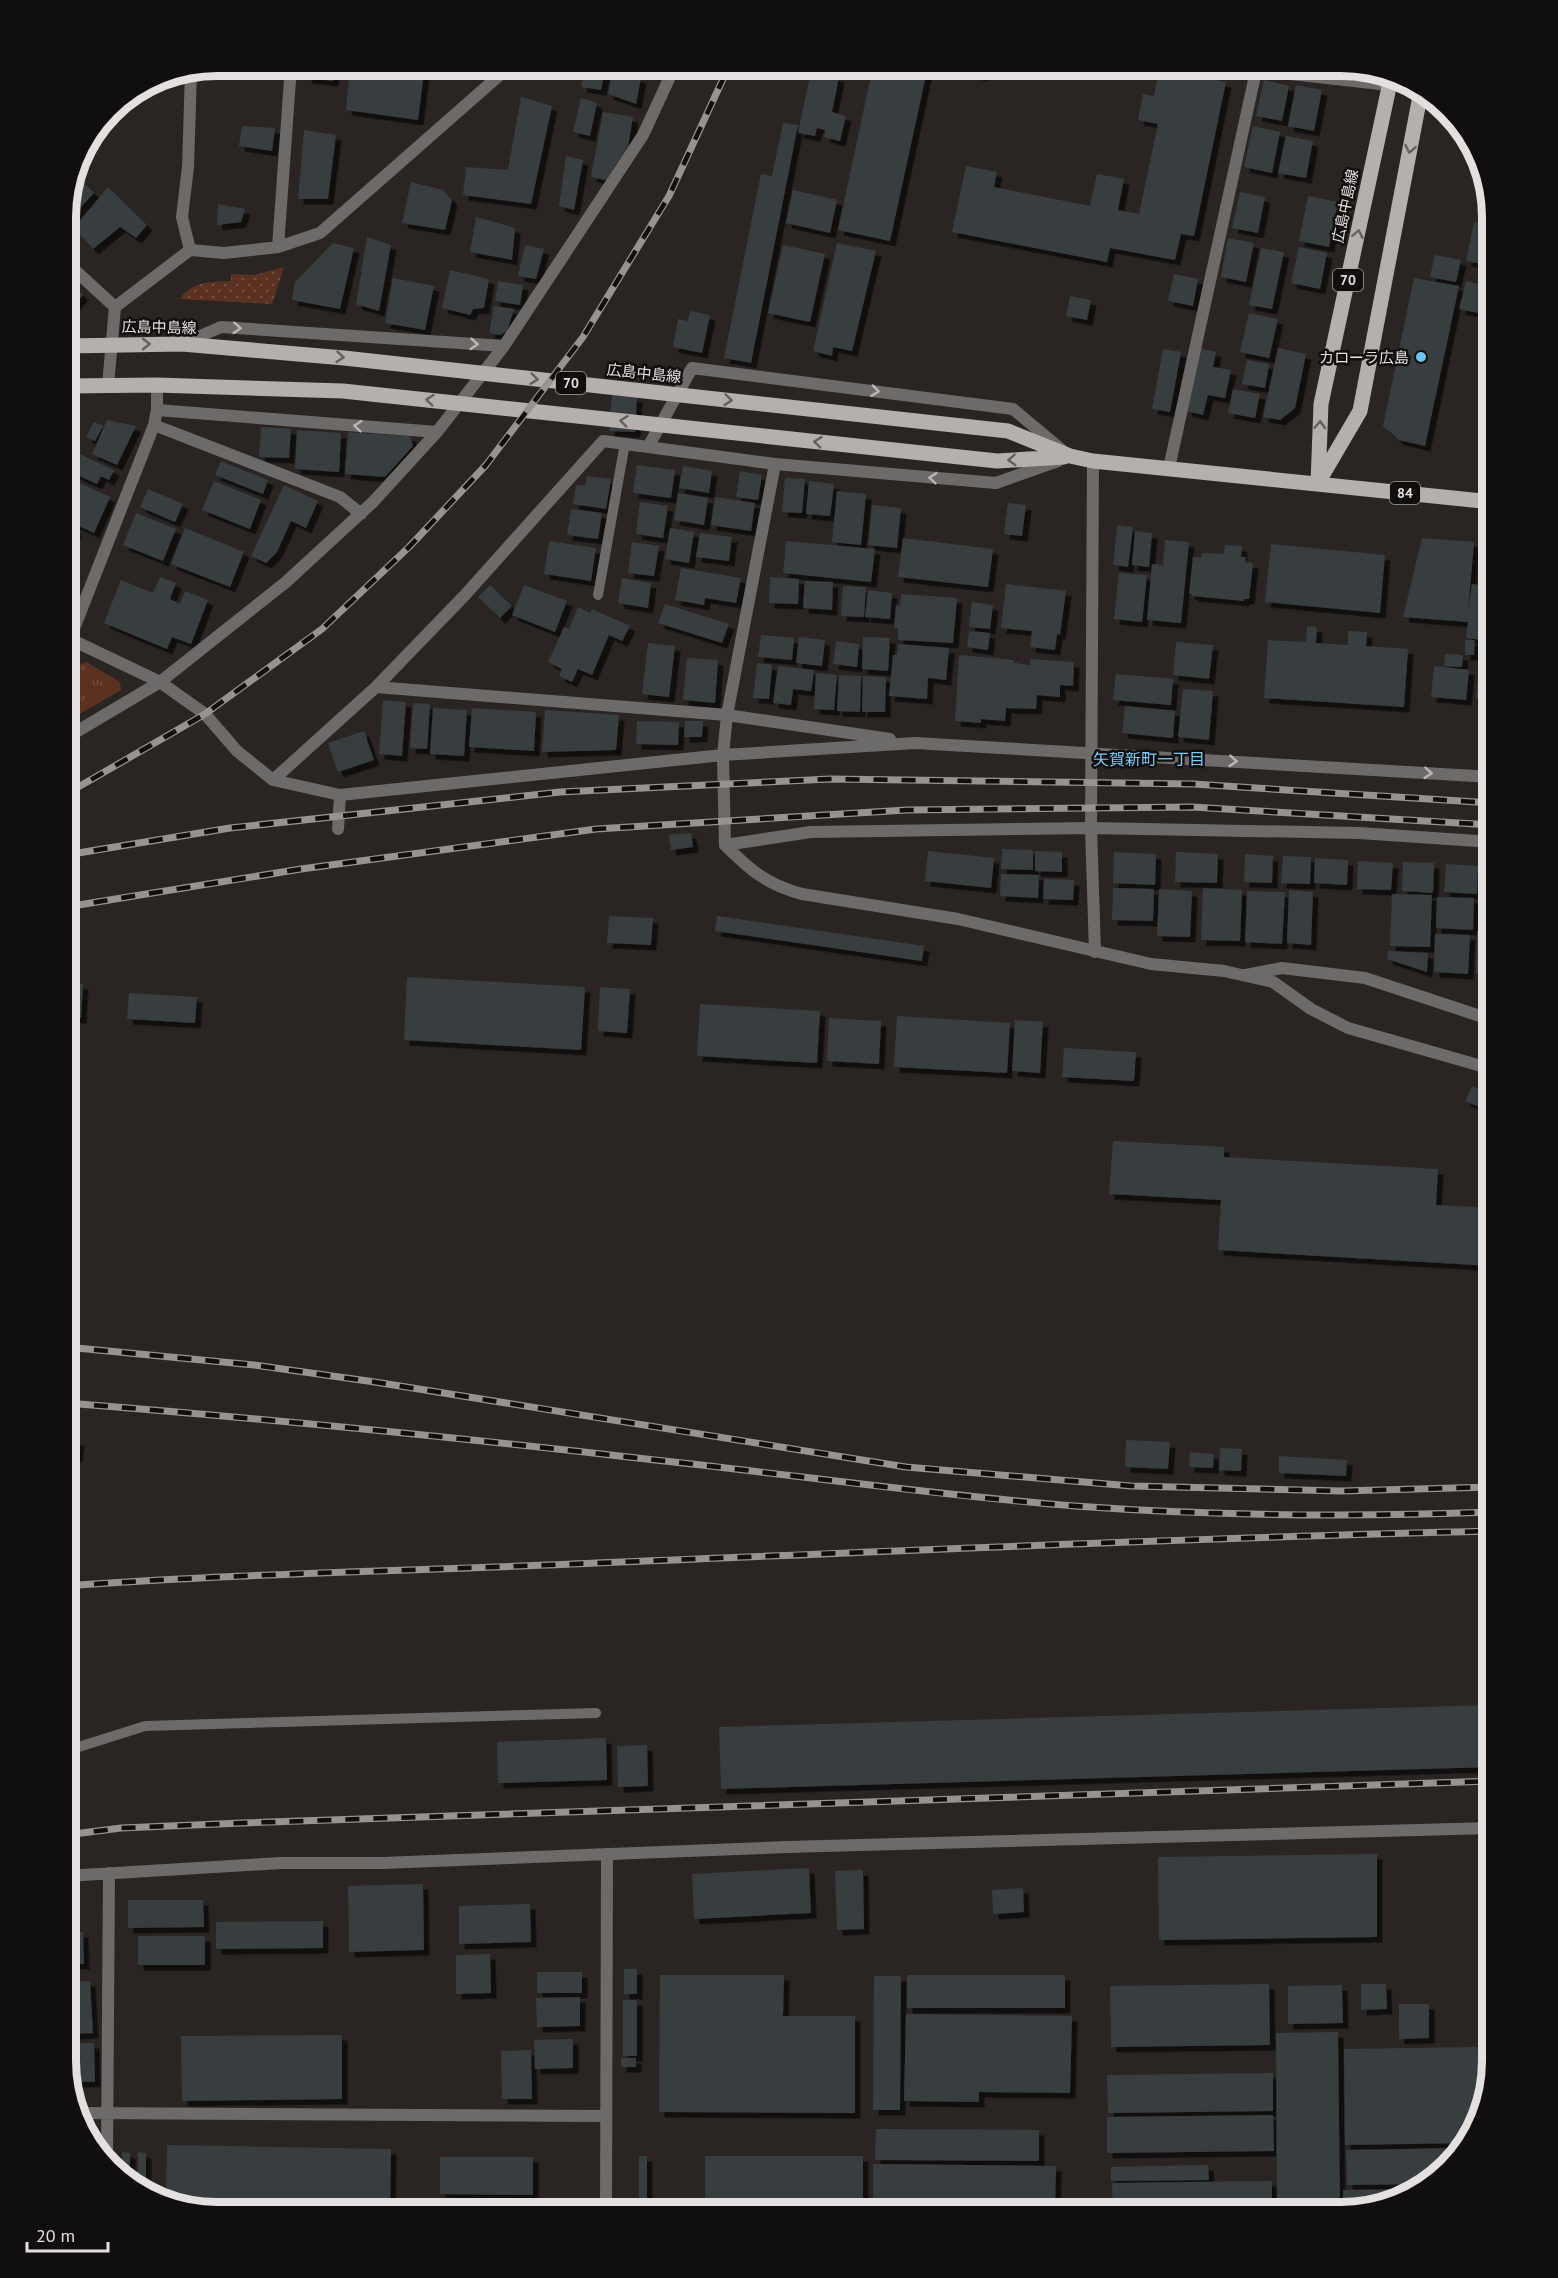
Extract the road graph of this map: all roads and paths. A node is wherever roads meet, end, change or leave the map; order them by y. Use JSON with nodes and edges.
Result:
{"nodes":[{"id":1,"x":290,"y":77,"type":"edge"},
{"id":2,"x":497,"y":77,"type":"edge"},
{"id":3,"x":670,"y":77,"type":"edge"},
{"id":4,"x":1255,"y":77,"type":"edge"},
{"id":5,"x":1329,"y":77,"type":"edge"},
{"id":6,"x":191,"y":79,"type":"edge"},
{"id":7,"x":1374,"y":81,"type":"edge"},
{"id":8,"x":1389,"y":85,"type":"edge"},
{"id":9,"x":1420,"y":101,"type":"edge"},
{"id":10,"x":278,"y":247,"type":"junction"},
{"id":11,"x":190,"y":250,"type":"junction"},
{"id":12,"x":77,"y":272,"type":"edge"},
{"id":13,"x":115,"y":307,"type":"junction"},
{"id":14,"x":111,"y":344,"type":"junction"},
{"id":15,"x":182,"y":344,"type":"junction"},
{"id":16,"x":77,"y":346,"type":"edge"},
{"id":17,"x":504,"y":346,"type":"junction"},
{"id":18,"x":108,"y":385,"type":"junction"},
{"id":19,"x":157,"y":385,"type":"junction"},
{"id":20,"x":77,"y":386,"type":"edge"},
{"id":21,"x":157,"y":410,"type":"junction"},
{"id":22,"x":154,"y":424,"type":"junction"},
{"id":23,"x":438,"y":432,"type":"junction"},
{"id":24,"x":650,"y":442,"type":"junction"},
{"id":25,"x":625,"y":443,"type":"junction"},
{"id":26,"x":1070,"y":456,"type":"junction"},
{"id":27,"x":1092,"y":461,"type":"junction"},
{"id":28,"x":775,"y":464,"type":"junction"},
{"id":29,"x":1170,"y":468,"type":"junction"},
{"id":30,"x":1318,"y":483,"type":"junction"},
{"id":31,"x":1482,"y":501,"type":"edge"},
{"id":32,"x":361,"y":514,"type":"junction"},
{"id":33,"x":598,"y":595,"type":"dead end"},
{"id":34,"x":77,"y":620,"type":"edge"},
{"id":35,"x":77,"y":646,"type":"edge"},
{"id":36,"x":160,"y":682,"type":"junction"},
{"id":37,"x":376,"y":687,"type":"junction"},
{"id":38,"x":727,"y":715,"type":"junction"},
{"id":39,"x":77,"y":732,"type":"edge"},
{"id":40,"x":915,"y":743,"type":"junction"},
{"id":41,"x":1091,"y":752,"type":"junction"},
{"id":42,"x":723,"y":755,"type":"junction"},
{"id":43,"x":1482,"y":776,"type":"edge"},
{"id":44,"x":273,"y":780,"type":"junction"},
{"id":45,"x":340,"y":795,"type":"junction"},
{"id":46,"x":1091,"y":828,"type":"junction"},
{"id":47,"x":338,"y":829,"type":"dead end"},
{"id":48,"x":1482,"y":841,"type":"edge"},
{"id":49,"x":725,"y":845,"type":"junction"},
{"id":50,"x":1095,"y":952,"type":"junction"},
{"id":51,"x":1246,"y":975,"type":"junction"},
{"id":52,"x":1482,"y":1017,"type":"edge"},
{"id":53,"x":1482,"y":1066,"type":"edge"},
{"id":54,"x":596,"y":1713,"type":"dead end"},
{"id":55,"x":76,"y":1748,"type":"edge"},
{"id":56,"x":1482,"y":1828,"type":"edge"},
{"id":57,"x":607,"y":1854,"type":"junction"},
{"id":58,"x":109,"y":1873,"type":"junction"},
{"id":59,"x":76,"y":1875,"type":"edge"},
{"id":60,"x":86,"y":2113,"type":"edge"},
{"id":61,"x":107,"y":2113,"type":"junction"},
{"id":62,"x":605,"y":2116,"type":"junction"},
{"id":63,"x":107,"y":2148,"type":"edge"},
{"id":64,"x":606,"y":2201,"type":"edge"}],
"edges":[{"from":1,"to":10,"type":"street"},
{"from":2,"to":10,"type":"street"},
{"from":3,"to":17,"type":"street"},
{"from":4,"to":29,"type":"street"},
{"from":5,"to":7,"type":"street"},
{"from":6,"to":11,"type":"street"},
{"from":30,"to":8,"type":"main road","name":"広島中島線","number":"70","one_way":true},
{"from":9,"to":30,"type":"main road","number":"70","one_way":true},
{"from":10,"to":11,"type":"street"},
{"from":11,"to":13,"type":"street"},
{"from":12,"to":13,"type":"street"},
{"from":13,"to":14,"type":"street"},
{"from":14,"to":15,"type":"main road","name":"広島中島線","number":"70","one_way":true},
{"from":14,"to":16,"type":"main road","name":"広島中島線","number":"70"},
{"from":14,"to":18,"type":"street"},
{"from":15,"to":17,"type":"street","one_way":true},
{"from":15,"to":26,"type":"main road","name":"広島中島線","number":"70","one_way":true},
{"from":17,"to":23,"type":"street"},
{"from":18,"to":19,"type":"main road","name":"広島中島線","number":"70"},
{"from":18,"to":20,"type":"main road","name":"広島中島線","number":"70"},
{"from":19,"to":21,"type":"street"},
{"from":26,"to":19,"type":"main road","name":"広島中島線","number":"70","one_way":true},
{"from":21,"to":22,"type":"street"},
{"from":23,"to":21,"type":"street","one_way":true},
{"from":22,"to":32,"type":"street"},
{"from":22,"to":34,"type":"street"},
{"from":23,"to":32,"type":"street"},
{"from":24,"to":25,"type":"street"},
{"from":24,"to":26,"type":"street","one_way":true},
{"from":24,"to":28,"type":"street"},
{"from":25,"to":33,"type":"lane"},
{"from":25,"to":37,"type":"street"},
{"from":26,"to":27,"type":"main road","name":"広島中島線","number":"70"},
{"from":26,"to":28,"type":"street","one_way":true},
{"from":27,"to":29,"type":"main road","name":"広島中島線","number":"70"},
{"from":27,"to":41,"type":"street"},
{"from":28,"to":38,"type":"street"},
{"from":29,"to":30,"type":"main road","name":"広島中島線","number":"70"},
{"from":30,"to":31,"type":"main road","number":"84"},
{"from":32,"to":36,"type":"street"},
{"from":35,"to":36,"type":"street"},
{"from":36,"to":39,"type":"street"},
{"from":36,"to":44,"type":"street"},
{"from":37,"to":38,"type":"street"},
{"from":37,"to":44,"type":"street"},
{"from":38,"to":40,"type":"street"},
{"from":38,"to":42,"type":"street"},
{"from":40,"to":41,"type":"street"},
{"from":40,"to":42,"type":"street"},
{"from":41,"to":43,"type":"street","one_way":true},
{"from":41,"to":46,"type":"street"},
{"from":42,"to":45,"type":"street"},
{"from":42,"to":49,"type":"street"},
{"from":44,"to":45,"type":"street"},
{"from":45,"to":47,"type":"street"},
{"from":46,"to":48,"type":"street"},
{"from":46,"to":49,"type":"street"},
{"from":46,"to":50,"type":"street"},
{"from":49,"to":50,"type":"street"},
{"from":50,"to":51,"type":"street"},
{"from":51,"to":52,"type":"street"},
{"from":51,"to":53,"type":"street"},
{"from":54,"to":55,"type":"lane"},
{"from":56,"to":57,"type":"street"},
{"from":57,"to":58,"type":"street"},
{"from":57,"to":62,"type":"street"},
{"from":58,"to":59,"type":"street"},
{"from":58,"to":61,"type":"street"},
{"from":60,"to":61,"type":"street"},
{"from":61,"to":62,"type":"street"},
{"from":61,"to":63,"type":"street"},
{"from":62,"to":64,"type":"street"}]}
